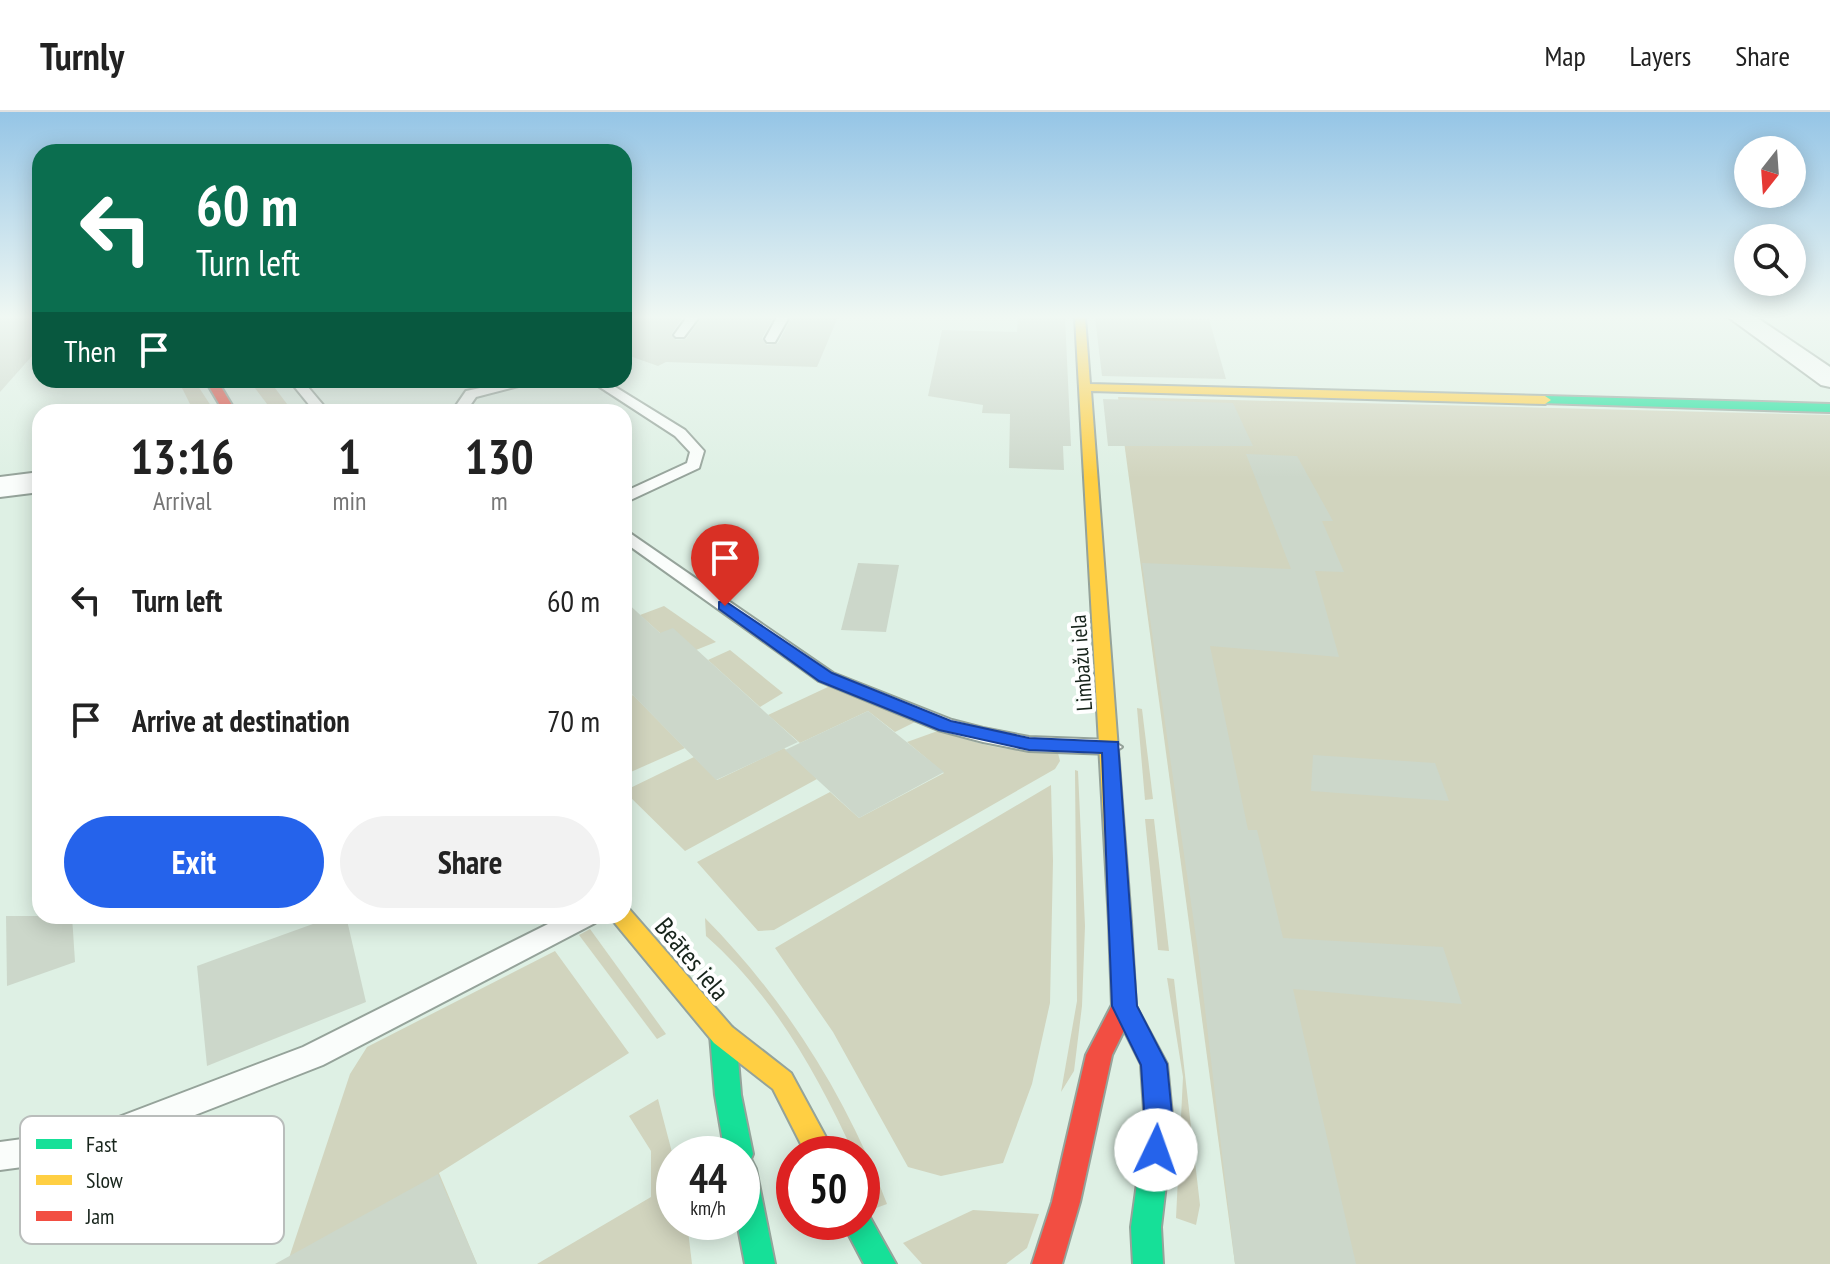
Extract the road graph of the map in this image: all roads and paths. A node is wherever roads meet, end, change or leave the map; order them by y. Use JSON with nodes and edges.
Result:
{"nodes":[{"id":1,"x":1084,"y":371,"type":"edge"},
{"id":2,"x":1085,"y":387,"type":"junction"},
{"id":3,"x":302,"y":388,"type":"edge"},
{"id":4,"x":499,"y":388,"type":"edge"},
{"id":5,"x":608,"y":388,"type":"edge"},
{"id":6,"x":315,"y":404,"type":"edge"},
{"id":7,"x":464,"y":404,"type":"edge"},
{"id":8,"x":1830,"y":408,"type":"edge"},
{"id":9,"x":32,"y":483,"type":"edge"},
{"id":10,"x":0,"y":487,"type":"edge"},
{"id":11,"x":632,"y":494,"type":"edge"},
{"id":12,"x":632,"y":540,"type":"edge"},
{"id":13,"x":1111,"y":747,"type":"junction"},
{"id":14,"x":570,"y":924,"type":"edge"},
{"id":15,"x":629,"y":924,"type":"edge"},
{"id":16,"x":1124,"y":1006,"type":"junction"},
{"id":17,"x":723,"y":1035,"type":"junction"},
{"id":18,"x":157,"y":1116,"type":"edge"},
{"id":19,"x":736,"y":1136,"type":"edge"},
{"id":20,"x":811,"y":1136,"type":"edge"},
{"id":21,"x":20,"y":1153,"type":"edge"},
{"id":22,"x":0,"y":1156,"type":"edge"},
{"id":23,"x":755,"y":1240,"type":"edge"},
{"id":24,"x":867,"y":1240,"type":"edge"},
{"id":25,"x":760,"y":1264,"type":"edge"},
{"id":26,"x":881,"y":1264,"type":"edge"},
{"id":27,"x":1047,"y":1264,"type":"edge"},
{"id":28,"x":1148,"y":1264,"type":"edge"}],
"edges":[{"from":1,"to":2,"type":"main road","name":"Limbažu iela"},
{"from":2,"to":8,"type":"main road"},
{"from":2,"to":13,"type":"main road","name":"Limbažu iela"},
{"from":3,"to":6,"type":"lane"},
{"from":4,"to":7,"type":"lane"},
{"from":5,"to":11,"type":"lane"},
{"from":9,"to":10,"type":"street"},
{"from":12,"to":13,"type":"lane"},
{"from":13,"to":16,"type":"main road","name":"Limbažu iela"},
{"from":14,"to":18,"type":"lane"},
{"from":15,"to":17,"type":"main road","name":"Beātes iela"},
{"from":16,"to":27,"type":"main road","name":"Limbažu iela"},
{"from":16,"to":28,"type":"main road","name":"Limbažu iela"},
{"from":17,"to":19,"type":"main road","name":"Beātes iela"},
{"from":17,"to":20,"type":"main road","name":"Beātes iela"},
{"from":21,"to":22,"type":"lane"},
{"from":23,"to":25,"type":"main road"},
{"from":24,"to":26,"type":"main road"}]}
